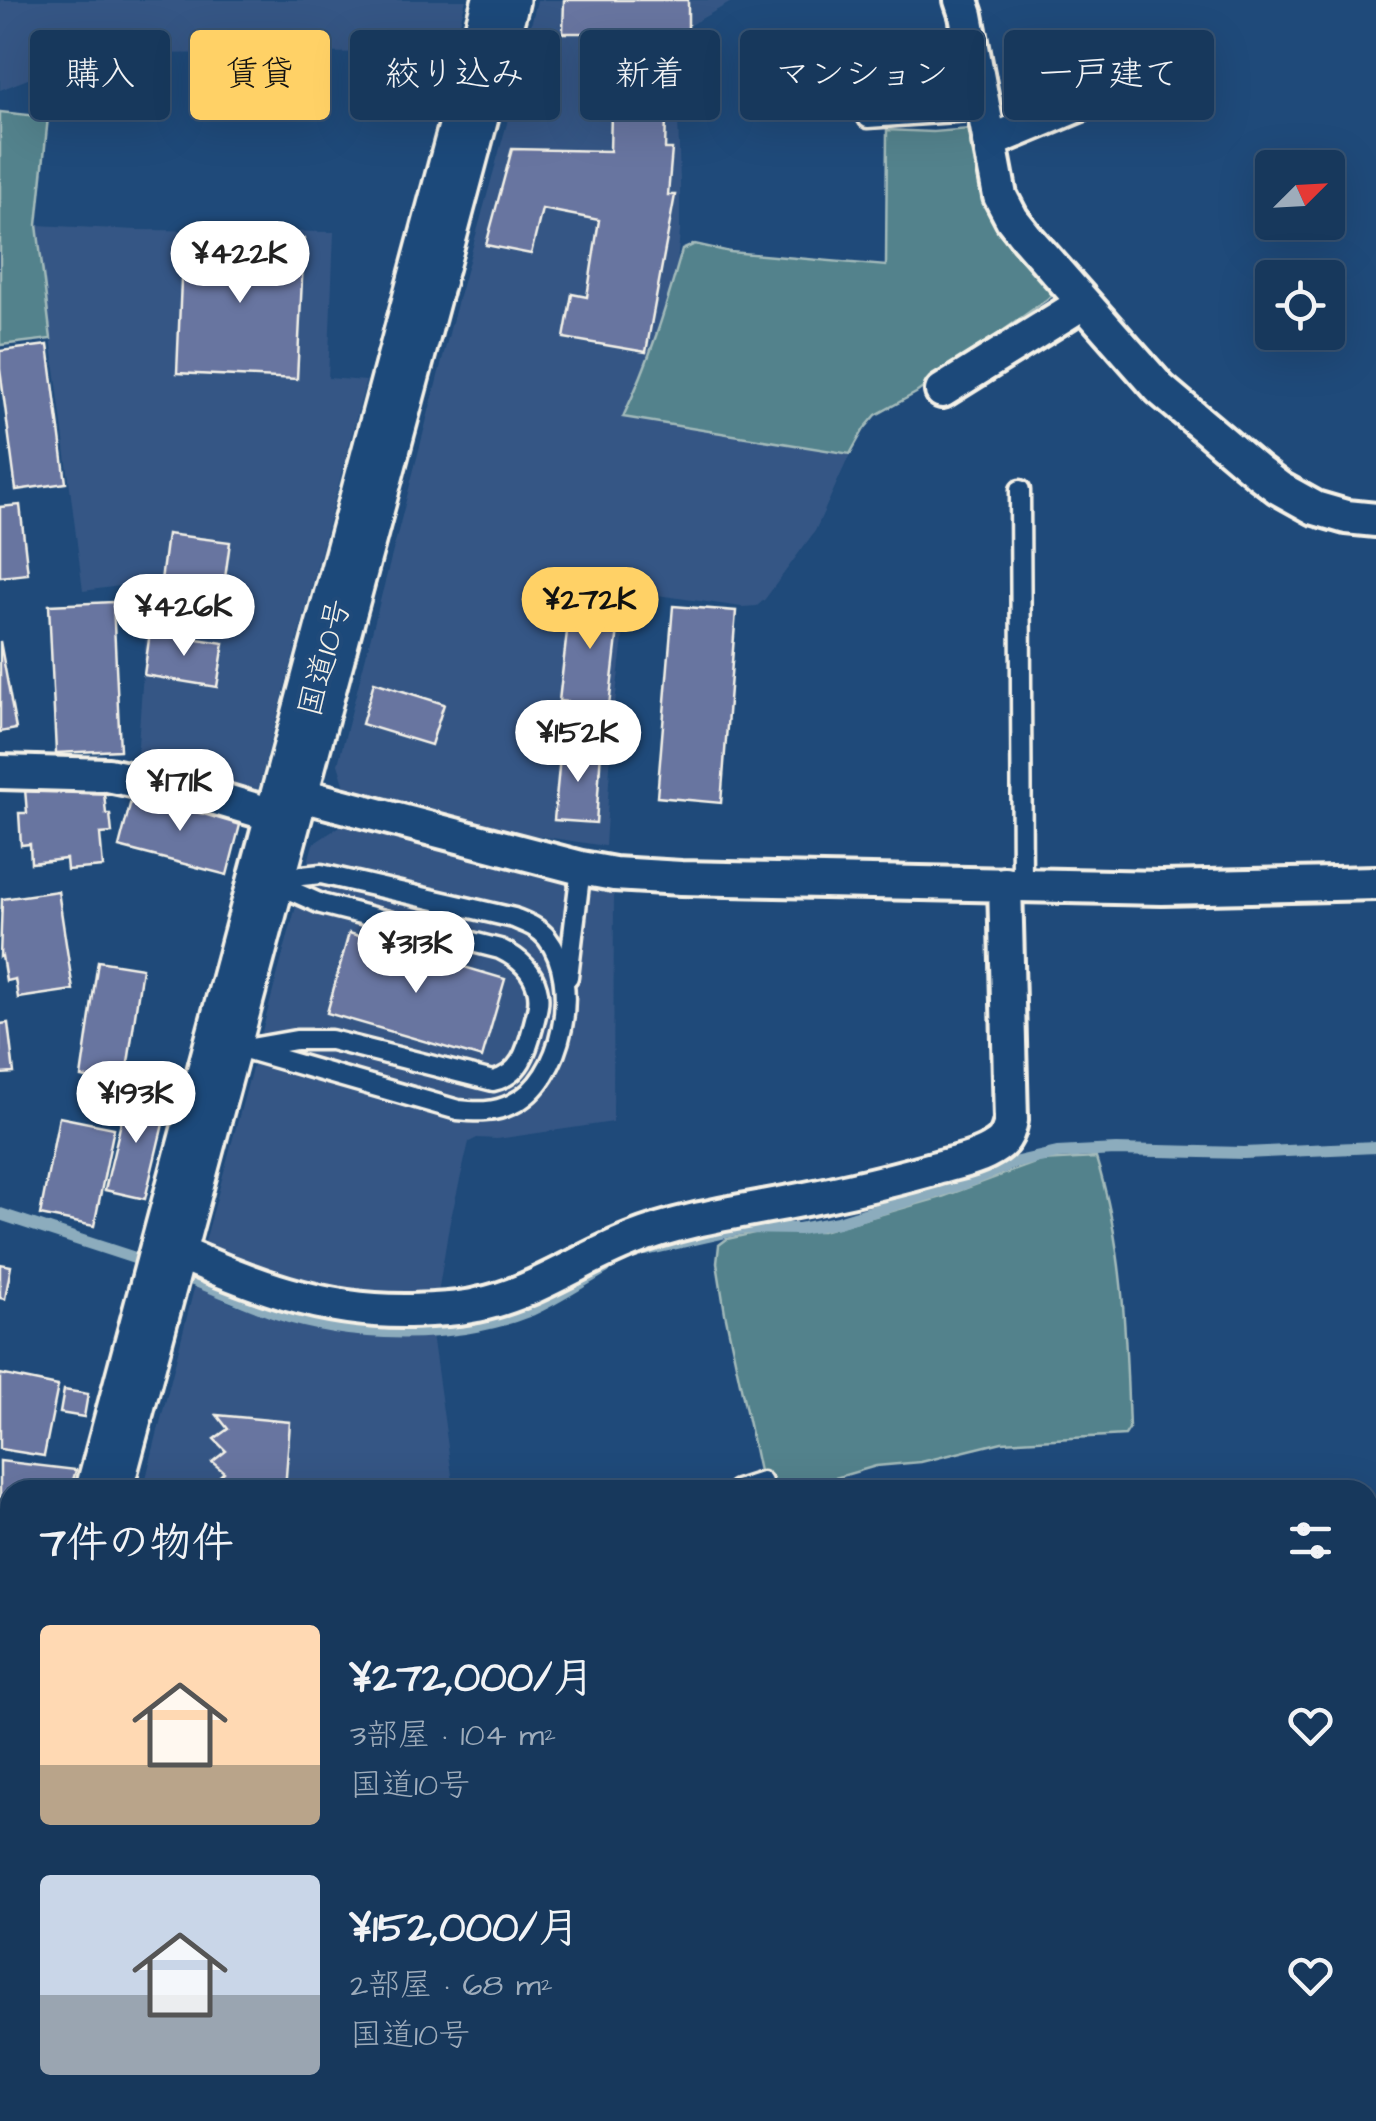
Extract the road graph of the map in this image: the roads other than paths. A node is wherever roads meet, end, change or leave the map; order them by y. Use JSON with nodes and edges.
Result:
{"nodes":[{"id":1,"x":500,"y":0,"type":"edge"},
{"id":2,"x":961,"y":0,"type":"edge"},
{"id":3,"x":898,"y":120,"type":"edge"},
{"id":4,"x":1005,"y":120,"type":"edge"},
{"id":5,"x":986,"y":126,"type":"junction"},
{"id":6,"x":1083,"y":303,"type":"junction"},
{"id":7,"x":942,"y":391,"type":"dead end"},
{"id":8,"x":1020,"y":490,"type":"dead end"},
{"id":9,"x":1376,"y":520,"type":"edge"},
{"id":10,"x":0,"y":772,"type":"edge"},
{"id":11,"x":286,"y":805,"type":"junction"},
{"id":12,"x":582,"y":868,"type":"junction"},
{"id":13,"x":267,"y":879,"type":"junction"},
{"id":14,"x":1376,"y":883,"type":"edge"},
{"id":15,"x":1013,"y":885,"type":"junction"},
{"id":16,"x":564,"y":1000,"type":"junction"},
{"id":17,"x":235,"y":1046,"type":"junction"},
{"id":18,"x":168,"y":1248,"type":"junction"},
{"id":19,"x":107,"y":1480,"type":"edge"}],
"edges":[{"from":1,"to":11,"type":"highway","name":"国道10号"},
{"from":2,"to":5,"type":"street"},
{"from":3,"to":5,"type":"lane"},
{"from":4,"to":5,"type":"street"},
{"from":5,"to":6,"type":"street"},
{"from":6,"to":7,"type":"street"},
{"from":6,"to":9,"type":"street"},
{"from":8,"to":15,"type":"lane"},
{"from":10,"to":11,"type":"street"},
{"from":11,"to":12,"type":"street"},
{"from":11,"to":13,"type":"highway","name":"国道10号"},
{"from":12,"to":15,"type":"street"},
{"from":12,"to":16,"type":"lane"},
{"from":13,"to":16,"type":"lane"},
{"from":13,"to":17,"type":"highway","name":"国道10号"},
{"from":13,"to":17,"type":"lane"},
{"from":14,"to":15,"type":"street"},
{"from":15,"to":18,"type":"street"},
{"from":16,"to":17,"type":"lane"},
{"from":17,"to":18,"type":"highway","name":"国道10号"},
{"from":18,"to":19,"type":"highway","name":"国道10号"}]}
